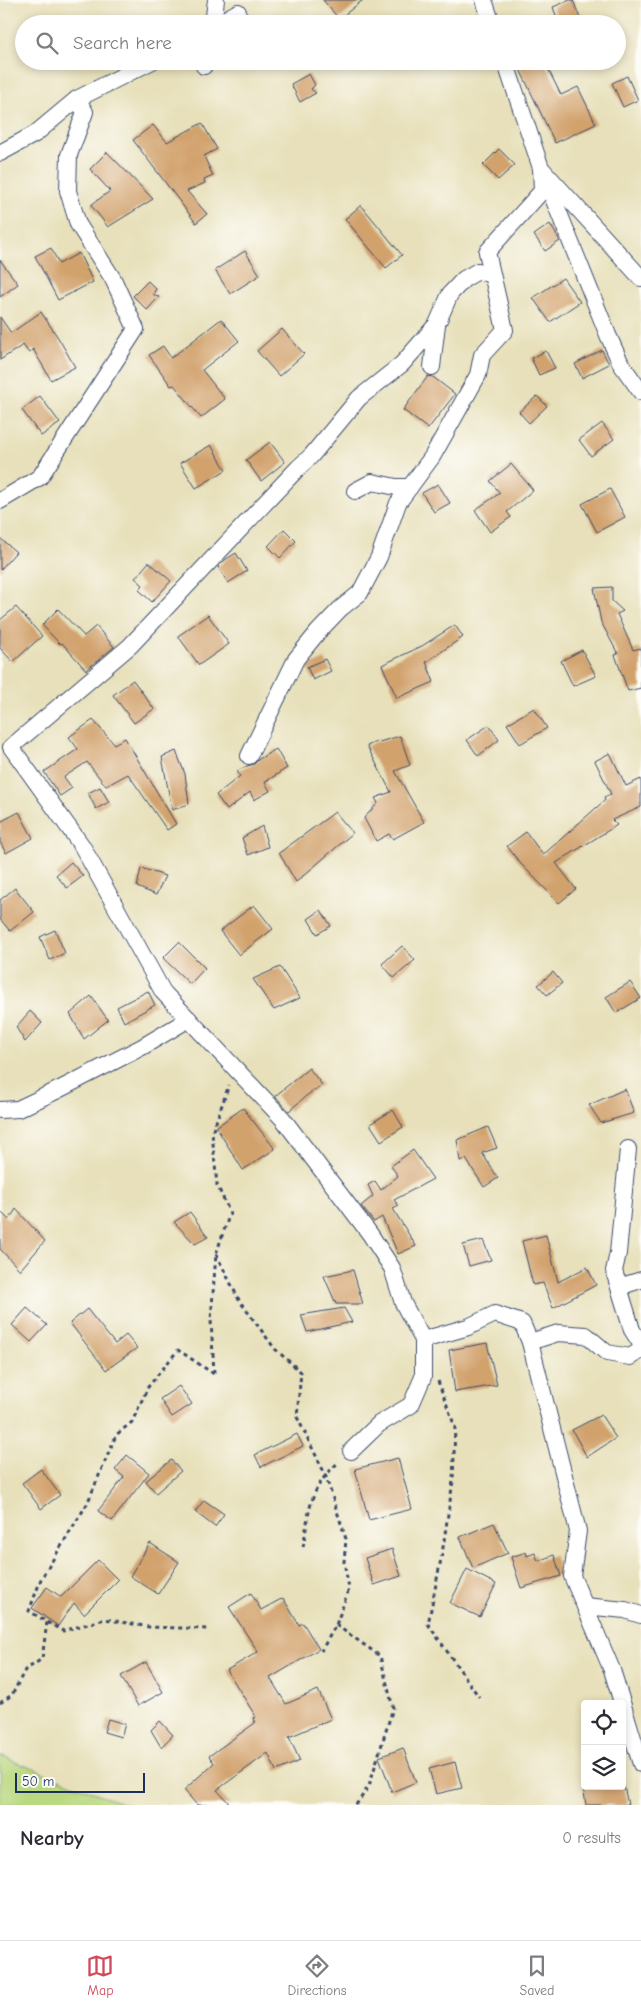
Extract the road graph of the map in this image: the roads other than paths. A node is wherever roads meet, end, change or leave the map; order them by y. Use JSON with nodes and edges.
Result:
{"nodes":[{"id":1,"x":216,"y":0,"type":"edge"},
{"id":2,"x":484,"y":0,"type":"edge"},
{"id":3,"x":238,"y":12,"type":"dead end"},
{"id":4,"x":214,"y":15,"type":"edge"},
{"id":5,"x":233,"y":15,"type":"edge"},
{"id":6,"x":489,"y":15,"type":"edge"},
{"id":7,"x":135,"y":70,"type":"edge"},
{"id":8,"x":508,"y":70,"type":"edge"},
{"id":9,"x":77,"y":100,"type":"junction"},
{"id":10,"x":0,"y":153,"type":"edge"},
{"id":11,"x":541,"y":168,"type":"junction"},
{"id":12,"x":492,"y":275,"type":"junction"},
{"id":13,"x":641,"y":278,"type":"edge"},
{"id":14,"x":437,"y":324,"type":"junction"},
{"id":15,"x":432,"y":367,"type":"dead end"},
{"id":16,"x":641,"y":392,"type":"edge"},
{"id":17,"x":410,"y":487,"type":"junction"},
{"id":18,"x":355,"y":491,"type":"dead end"},
{"id":19,"x":0,"y":501,"type":"edge"},
{"id":20,"x":6,"y":743,"type":"edge"},
{"id":21,"x":249,"y":756,"type":"dead end"},
{"id":22,"x":189,"y":1019,"type":"junction"},
{"id":23,"x":0,"y":1110,"type":"edge"},
{"id":24,"x":628,"y":1149,"type":"dead end"},
{"id":25,"x":641,"y":1280,"type":"edge"},
{"id":26,"x":619,"y":1287,"type":"junction"},
{"id":27,"x":424,"y":1340,"type":"junction"},
{"id":28,"x":530,"y":1342,"type":"junction"},
{"id":29,"x":641,"y":1344,"type":"edge"},
{"id":30,"x":641,"y":1350,"type":"edge"},
{"id":31,"x":351,"y":1451,"type":"road end"},
{"id":32,"x":585,"y":1606,"type":"junction"},
{"id":33,"x":641,"y":1615,"type":"edge"},
{"id":34,"x":641,"y":1764,"type":"edge"}],
"edges":[{"from":1,"to":4,"type":"street"},
{"from":2,"to":6,"type":"street"},
{"from":3,"to":5,"type":"street"},
{"from":7,"to":9,"type":"street"},
{"from":8,"to":11,"type":"street"},
{"from":9,"to":10,"type":"street"},
{"from":9,"to":19,"type":"street"},
{"from":11,"to":12,"type":"street"},
{"from":11,"to":13,"type":"street"},
{"from":11,"to":16,"type":"street"},
{"from":12,"to":14,"type":"street"},
{"from":12,"to":17,"type":"street"},
{"from":14,"to":15,"type":"street"},
{"from":14,"to":20,"type":"street"},
{"from":17,"to":18,"type":"street"},
{"from":17,"to":21,"type":"street"},
{"from":20,"to":22,"type":"street"},
{"from":22,"to":23,"type":"street"},
{"from":22,"to":27,"type":"street"},
{"from":24,"to":26,"type":"street"},
{"from":25,"to":26,"type":"street"},
{"from":26,"to":29,"type":"street"},
{"from":27,"to":28,"type":"street"},
{"from":27,"to":31,"type":"street"},
{"from":28,"to":30,"type":"street"},
{"from":28,"to":32,"type":"street"},
{"from":32,"to":33,"type":"street"},
{"from":32,"to":34,"type":"street"}]}
